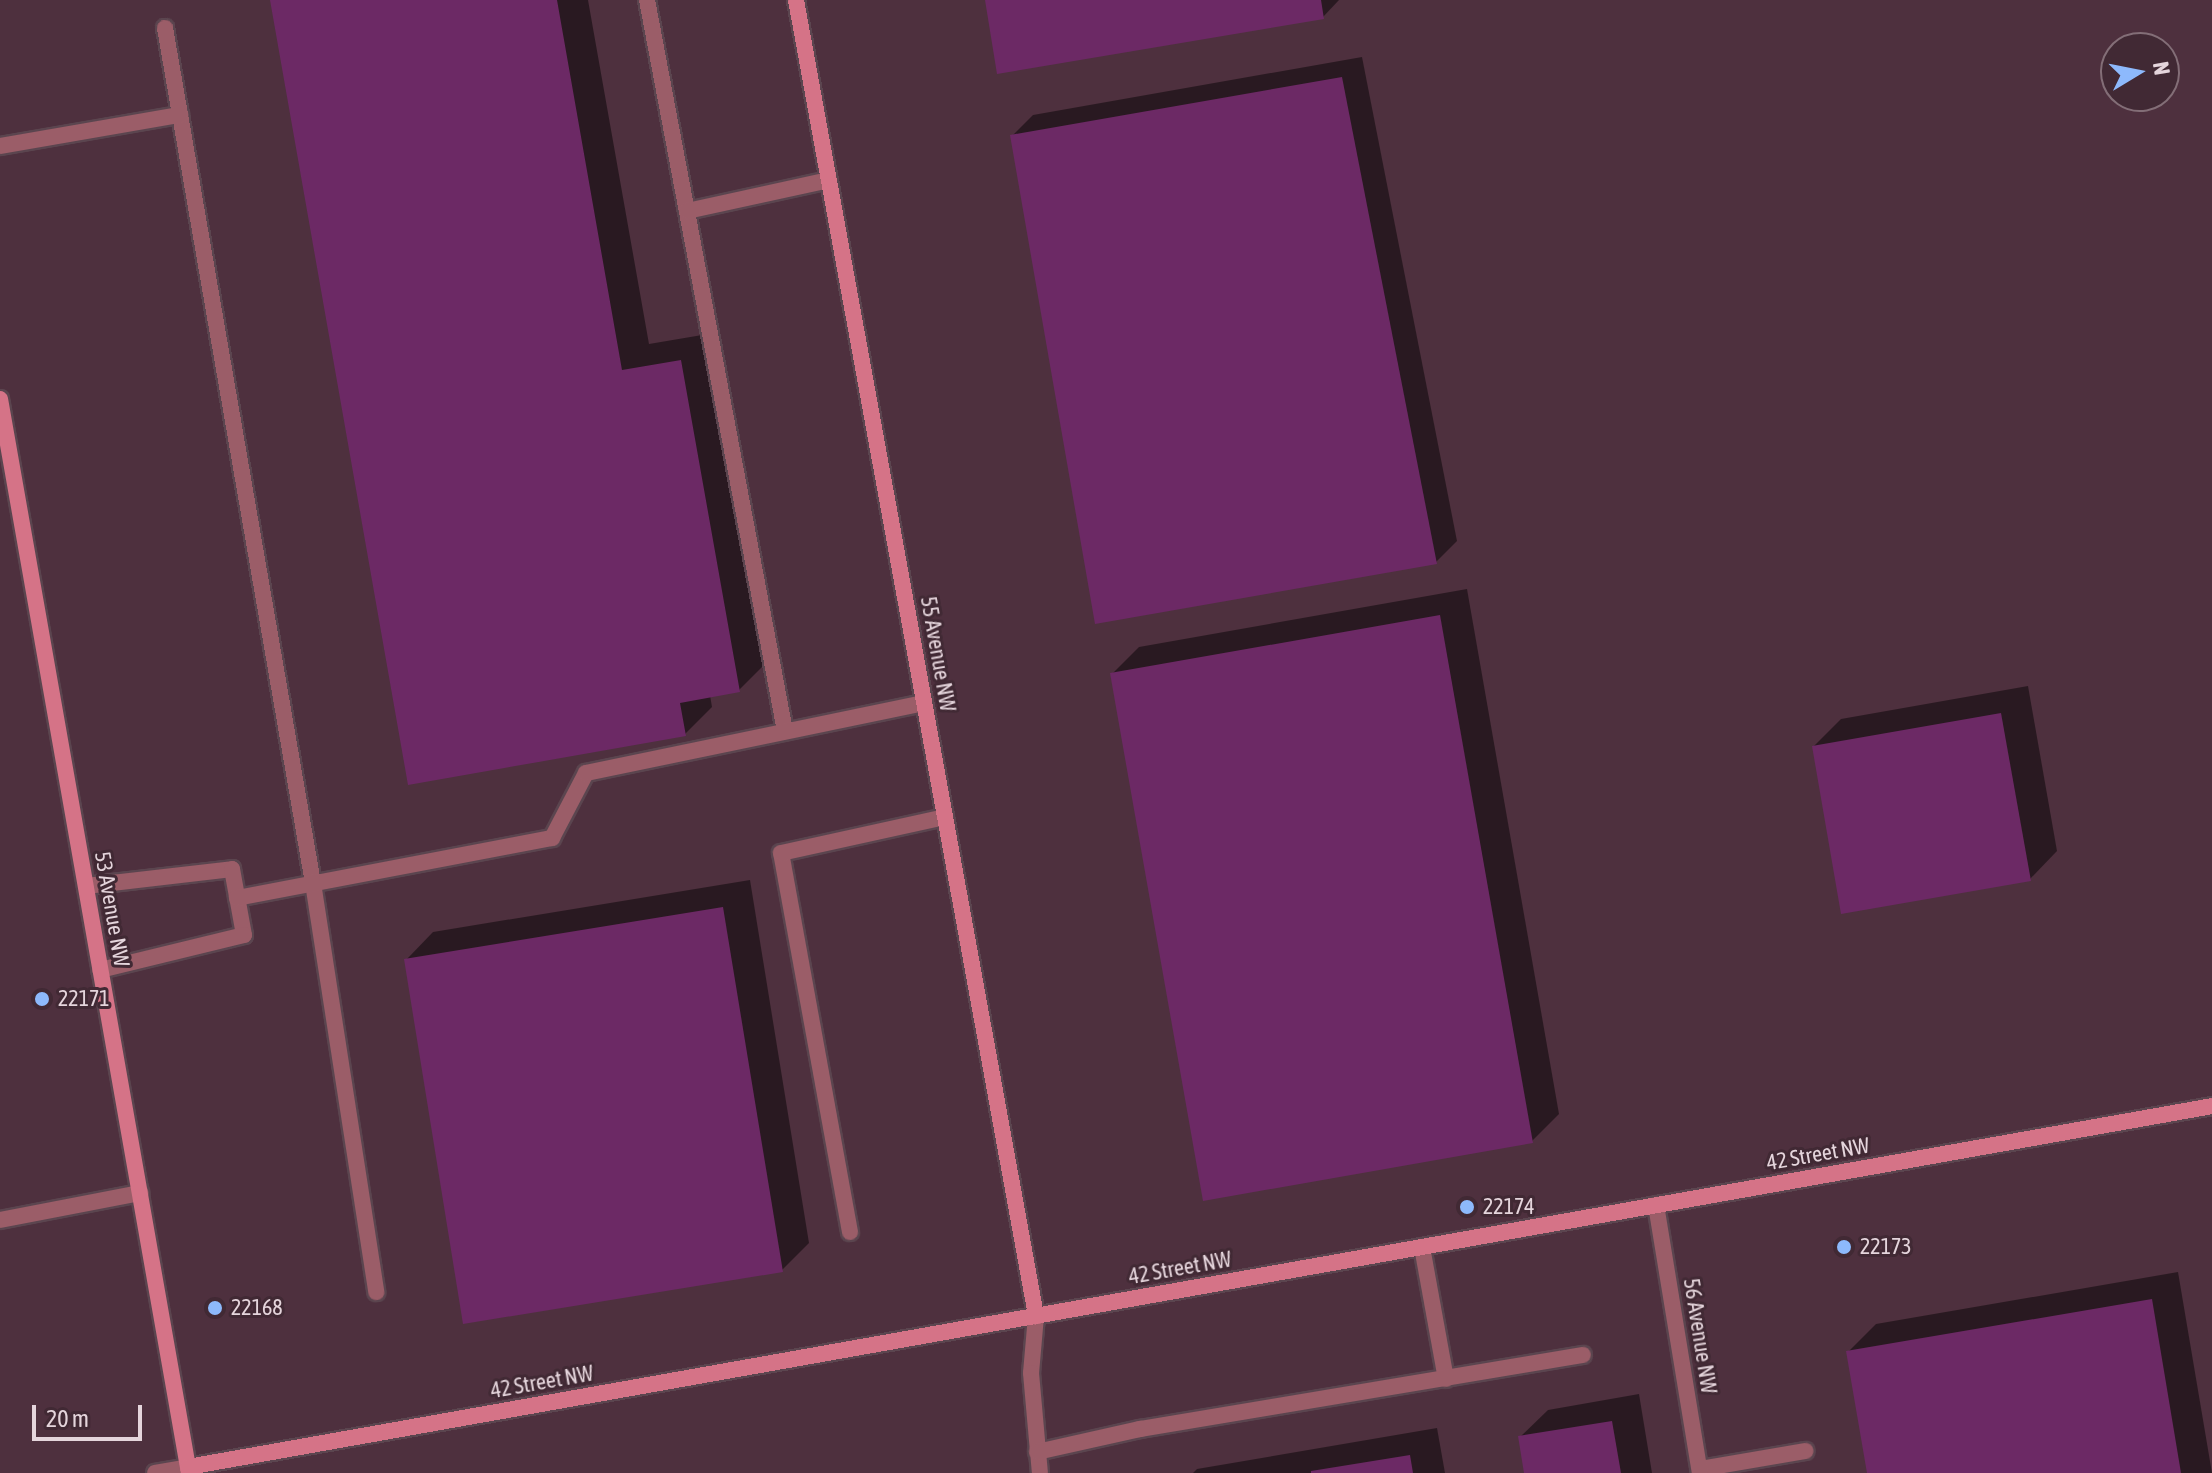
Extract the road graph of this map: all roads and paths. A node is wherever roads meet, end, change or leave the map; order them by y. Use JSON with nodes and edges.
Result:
{"nodes":[{"id":1,"x":647,"y":0,"type":"edge"},
{"id":2,"x":796,"y":0,"type":"edge"},
{"id":3,"x":165,"y":28,"type":"dead end"},
{"id":4,"x":180,"y":115,"type":"junction"},
{"id":5,"x":0,"y":146,"type":"edge"},
{"id":6,"x":829,"y":180,"type":"junction"},
{"id":7,"x":687,"y":211,"type":"junction"},
{"id":8,"x":0,"y":399,"type":"edge"},
{"id":9,"x":924,"y":703,"type":"junction"},
{"id":10,"x":785,"y":731,"type":"junction"},
{"id":11,"x":945,"y":817,"type":"junction"},
{"id":12,"x":313,"y":883,"type":"junction"},
{"id":13,"x":86,"y":886,"type":"junction"},
{"id":14,"x":237,"y":898,"type":"junction"},
{"id":15,"x":100,"y":970,"type":"junction"},
{"id":16,"x":2212,"y":1106,"type":"edge"},
{"id":17,"x":140,"y":1193,"type":"junction"},
{"id":18,"x":1656,"y":1205,"type":"junction"},
{"id":19,"x":0,"y":1220,"type":"edge"},
{"id":20,"x":850,"y":1232,"type":"dead end"},
{"id":21,"x":1422,"y":1247,"type":"junction"},
{"id":22,"x":376,"y":1292,"type":"dead end"},
{"id":23,"x":1036,"y":1316,"type":"junction"},
{"id":24,"x":1583,"y":1355,"type":"dead end"},
{"id":25,"x":1446,"y":1379,"type":"junction"},
{"id":26,"x":1805,"y":1451,"type":"dead end"},
{"id":27,"x":1037,"y":1452,"type":"junction"},
{"id":28,"x":189,"y":1470,"type":"edge"},
{"id":29,"x":1700,"y":1471,"type":"edge"},
{"id":30,"x":155,"y":1473,"type":"edge"},
{"id":31,"x":1040,"y":1473,"type":"edge"}],
"edges":[{"from":1,"to":7,"type":"street"},
{"from":2,"to":6,"type":"street","name":"55 Avenue NW"},
{"from":3,"to":4,"type":"street"},
{"from":4,"to":5,"type":"street"},
{"from":4,"to":12,"type":"street"},
{"from":6,"to":7,"type":"street"},
{"from":6,"to":9,"type":"street","name":"55 Avenue NW"},
{"from":7,"to":10,"type":"street"},
{"from":8,"to":13,"type":"street","name":"53 Avenue NW"},
{"from":9,"to":10,"type":"street"},
{"from":9,"to":11,"type":"street","name":"55 Avenue NW"},
{"from":10,"to":12,"type":"street"},
{"from":11,"to":20,"type":"street"},
{"from":11,"to":23,"type":"street","name":"55 Avenue NW"},
{"from":12,"to":14,"type":"street"},
{"from":12,"to":22,"type":"street"},
{"from":13,"to":14,"type":"street"},
{"from":13,"to":15,"type":"street","name":"53 Avenue NW"},
{"from":14,"to":15,"type":"street"},
{"from":15,"to":17,"type":"street","name":"53 Avenue NW"},
{"from":16,"to":18,"type":"street","name":"42 Street NW"},
{"from":17,"to":19,"type":"street"},
{"from":17,"to":28,"type":"street","name":"53 Avenue NW"},
{"from":18,"to":21,"type":"street","name":"42 Street NW"},
{"from":18,"to":29,"type":"street","name":"56 Avenue NW"},
{"from":21,"to":23,"type":"street","name":"42 Street NW"},
{"from":21,"to":25,"type":"street"},
{"from":23,"to":27,"type":"street"},
{"from":23,"to":28,"type":"street","name":"42 Street NW"},
{"from":24,"to":25,"type":"street"},
{"from":25,"to":27,"type":"street"},
{"from":26,"to":29,"type":"street"},
{"from":27,"to":31,"type":"street"},
{"from":28,"to":30,"type":"street","name":"42 Street NW"}]}
